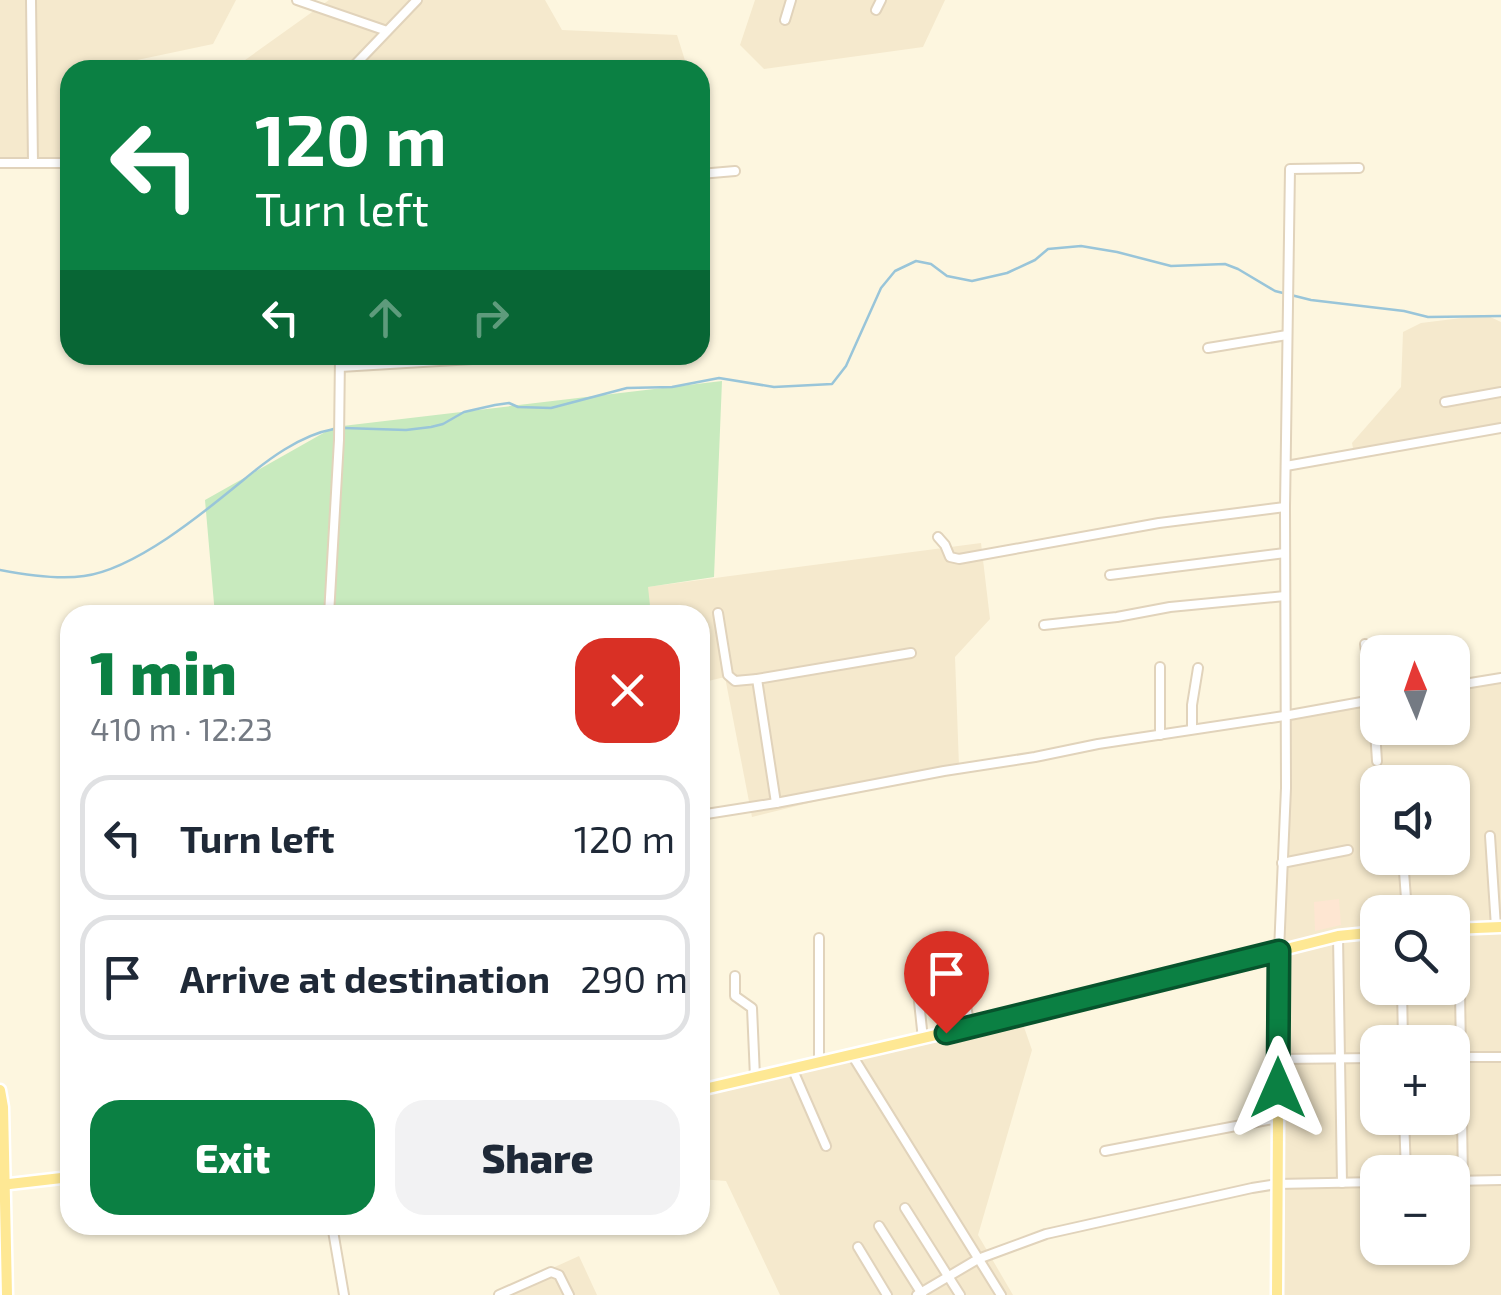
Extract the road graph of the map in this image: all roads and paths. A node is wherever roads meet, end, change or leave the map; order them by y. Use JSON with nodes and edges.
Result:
{"nodes":[{"id":1,"x":31,"y":0,"type":"edge"},
{"id":2,"x":297,"y":0,"type":"edge"},
{"id":3,"x":417,"y":0,"type":"edge"},
{"id":4,"x":792,"y":0,"type":"edge"},
{"id":5,"x":881,"y":0,"type":"edge"},
{"id":6,"x":876,"y":10,"type":"dead end"},
{"id":7,"x":784,"y":20,"type":"dead end"},
{"id":8,"x":387,"y":31,"type":"junction"},
{"id":9,"x":360,"y":60,"type":"edge"},
{"id":10,"x":0,"y":163,"type":"edge"},
{"id":11,"x":33,"y":163,"type":"junction"},
{"id":12,"x":60,"y":163,"type":"edge"},
{"id":13,"x":1359,"y":168,"type":"dead end"},
{"id":14,"x":735,"y":171,"type":"dead end"},
{"id":15,"x":710,"y":173,"type":"edge"},
{"id":16,"x":1287,"y":335,"type":"junction"},
{"id":17,"x":1208,"y":348,"type":"dead end"},
{"id":18,"x":373,"y":365,"type":"edge"},
{"id":19,"x":340,"y":367,"type":"joint"},
{"id":20,"x":1501,"y":392,"type":"edge"},
{"id":21,"x":1446,"y":402,"type":"dead end"},
{"id":22,"x":1501,"y":428,"type":"edge"},
{"id":23,"x":1286,"y":466,"type":"junction"},
{"id":24,"x":1285,"y":507,"type":"junction"},
{"id":25,"x":938,"y":537,"type":"dead end"},
{"id":26,"x":1285,"y":553,"type":"junction"},
{"id":27,"x":1110,"y":575,"type":"dead end"},
{"id":28,"x":1285,"y":596,"type":"junction"},
{"id":29,"x":330,"y":605,"type":"edge"},
{"id":30,"x":718,"y":613,"type":"dead end"},
{"id":31,"x":1044,"y":625,"type":"dead end"},
{"id":32,"x":911,"y":653,"type":"dead end"},
{"id":33,"x":1160,"y":667,"type":"dead end"},
{"id":34,"x":1198,"y":668,"type":"dead end"},
{"id":35,"x":1501,"y":678,"type":"edge"},
{"id":36,"x":757,"y":679,"type":"junction"},
{"id":37,"x":1470,"y":683,"type":"edge"},
{"id":38,"x":1360,"y":703,"type":"edge"},
{"id":39,"x":1284,"y":716,"type":"junction"},
{"id":40,"x":1192,"y":729,"type":"junction"},
{"id":41,"x":1160,"y":735,"type":"junction"},
{"id":42,"x":1376,"y":745,"type":"edge"},
{"id":43,"x":1377,"y":762,"type":"dead end"},
{"id":44,"x":776,"y":803,"type":"junction"},
{"id":45,"x":710,"y":813,"type":"edge"},
{"id":46,"x":1490,"y":836,"type":"dead end"},
{"id":47,"x":1348,"y":850,"type":"dead end"},
{"id":48,"x":1282,"y":863,"type":"junction"},
{"id":49,"x":1499,"y":927,"type":"edge"},
{"id":50,"x":1470,"y":928,"type":"edge"},
{"id":51,"x":1360,"y":934,"type":"edge"},
{"id":52,"x":1338,"y":936,"type":"junction"},
{"id":53,"x":954,"y":937,"type":"dead end"},
{"id":54,"x":819,"y":938,"type":"dead end"},
{"id":55,"x":1279,"y":951,"type":"junction"},
{"id":56,"x":735,"y":976,"type":"dead end"},
{"id":57,"x":918,"y":992,"type":"dead end"},
{"id":58,"x":970,"y":1028,"type":"junction"},
{"id":59,"x":923,"y":1038,"type":"junction"},
{"id":60,"x":852,"y":1055,"type":"junction"},
{"id":61,"x":1470,"y":1057,"type":"edge"},
{"id":62,"x":1501,"y":1057,"type":"edge"},
{"id":63,"x":1340,"y":1058,"type":"junction"},
{"id":64,"x":1360,"y":1058,"type":"edge"},
{"id":65,"x":1278,"y":1059,"type":"junction"},
{"id":66,"x":818,"y":1062,"type":"junction"},
{"id":67,"x":792,"y":1068,"type":"junction"},
{"id":68,"x":755,"y":1077,"type":"junction"},
{"id":69,"x":710,"y":1088,"type":"edge"},
{"id":70,"x":0,"y":1090,"type":"edge"},
{"id":71,"x":1278,"y":1118,"type":"junction"},
{"id":72,"x":826,"y":1146,"type":"dead end"},
{"id":73,"x":1106,"y":1151,"type":"dead end"},
{"id":74,"x":60,"y":1179,"type":"edge"},
{"id":75,"x":1470,"y":1180,"type":"edge"},
{"id":76,"x":1501,"y":1180,"type":"edge"},
{"id":77,"x":1360,"y":1182,"type":"edge"},
{"id":78,"x":1342,"y":1183,"type":"junction"},
{"id":79,"x":1276,"y":1184,"type":"junction"},
{"id":80,"x":3,"y":1185,"type":"edge"},
{"id":81,"x":906,"y":1208,"type":"dead end"},
{"id":82,"x":879,"y":1226,"type":"dead end"},
{"id":83,"x":334,"y":1235,"type":"edge"},
{"id":84,"x":858,"y":1247,"type":"dead end"},
{"id":85,"x":978,"y":1259,"type":"junction"},
{"id":86,"x":948,"y":1276,"type":"junction"},
{"id":87,"x":921,"y":1294,"type":"edge"},
{"id":88,"x":7,"y":1295,"type":"edge"},
{"id":89,"x":344,"y":1295,"type":"edge"},
{"id":90,"x":499,"y":1295,"type":"edge"},
{"id":91,"x":569,"y":1295,"type":"edge"},
{"id":92,"x":887,"y":1295,"type":"edge"},
{"id":93,"x":960,"y":1295,"type":"edge"},
{"id":94,"x":1001,"y":1295,"type":"edge"},
{"id":95,"x":1277,"y":1295,"type":"edge"}],
"edges":[{"from":1,"to":11,"type":"street"},
{"from":2,"to":8,"type":"street"},
{"from":3,"to":8,"type":"street"},
{"from":4,"to":7,"type":"street"},
{"from":5,"to":6,"type":"street"},
{"from":8,"to":9,"type":"street"},
{"from":10,"to":11,"type":"street"},
{"from":11,"to":12,"type":"street"},
{"from":13,"to":16,"type":"street"},
{"from":14,"to":15,"type":"street"},
{"from":16,"to":17,"type":"street"},
{"from":16,"to":23,"type":"street"},
{"from":18,"to":19,"type":"street"},
{"from":19,"to":29,"type":"street"},
{"from":20,"to":21,"type":"street"},
{"from":22,"to":23,"type":"street"},
{"from":23,"to":24,"type":"street"},
{"from":24,"to":25,"type":"street"},
{"from":24,"to":26,"type":"street"},
{"from":26,"to":27,"type":"street"},
{"from":26,"to":28,"type":"street"},
{"from":28,"to":31,"type":"street"},
{"from":28,"to":39,"type":"street"},
{"from":30,"to":36,"type":"street"},
{"from":32,"to":36,"type":"street"},
{"from":33,"to":41,"type":"street"},
{"from":34,"to":40,"type":"street"},
{"from":35,"to":37,"type":"street"},
{"from":36,"to":44,"type":"street"},
{"from":38,"to":39,"type":"street"},
{"from":39,"to":40,"type":"street"},
{"from":39,"to":48,"type":"street"},
{"from":40,"to":41,"type":"street"},
{"from":41,"to":44,"type":"street"},
{"from":42,"to":43,"type":"street"},
{"from":44,"to":45,"type":"street"},
{"from":46,"to":49,"type":"street"},
{"from":47,"to":48,"type":"street"},
{"from":48,"to":55,"type":"street"},
{"from":49,"to":50,"type":"main road"},
{"from":51,"to":52,"type":"main road"},
{"from":52,"to":55,"type":"main road"},
{"from":52,"to":63,"type":"street"},
{"from":53,"to":58,"type":"street"},
{"from":54,"to":66,"type":"street"},
{"from":55,"to":58,"type":"main road"},
{"from":55,"to":65,"type":"main road"},
{"from":56,"to":68,"type":"street"},
{"from":57,"to":59,"type":"street"},
{"from":58,"to":59,"type":"main road"},
{"from":59,"to":60,"type":"main road"},
{"from":60,"to":66,"type":"main road"},
{"from":60,"to":85,"type":"street"},
{"from":61,"to":62,"type":"street"},
{"from":63,"to":64,"type":"street"},
{"from":63,"to":65,"type":"street"},
{"from":63,"to":78,"type":"street"},
{"from":65,"to":71,"type":"main road"},
{"from":66,"to":67,"type":"main road"},
{"from":67,"to":68,"type":"main road"},
{"from":67,"to":72,"type":"street"},
{"from":68,"to":69,"type":"main road"},
{"from":70,"to":80,"type":"main road"},
{"from":71,"to":73,"type":"street"},
{"from":71,"to":79,"type":"main road"},
{"from":74,"to":80,"type":"main road"},
{"from":75,"to":76,"type":"street"},
{"from":77,"to":78,"type":"street"},
{"from":78,"to":79,"type":"street"},
{"from":79,"to":85,"type":"street"},
{"from":79,"to":95,"type":"main road"},
{"from":80,"to":88,"type":"main road"},
{"from":81,"to":86,"type":"street"},
{"from":82,"to":87,"type":"street"},
{"from":83,"to":89,"type":"street"},
{"from":84,"to":92,"type":"street"},
{"from":85,"to":86,"type":"street"},
{"from":85,"to":94,"type":"street"},
{"from":86,"to":87,"type":"street"},
{"from":86,"to":93,"type":"street"},
{"from":90,"to":91,"type":"street"}]}
